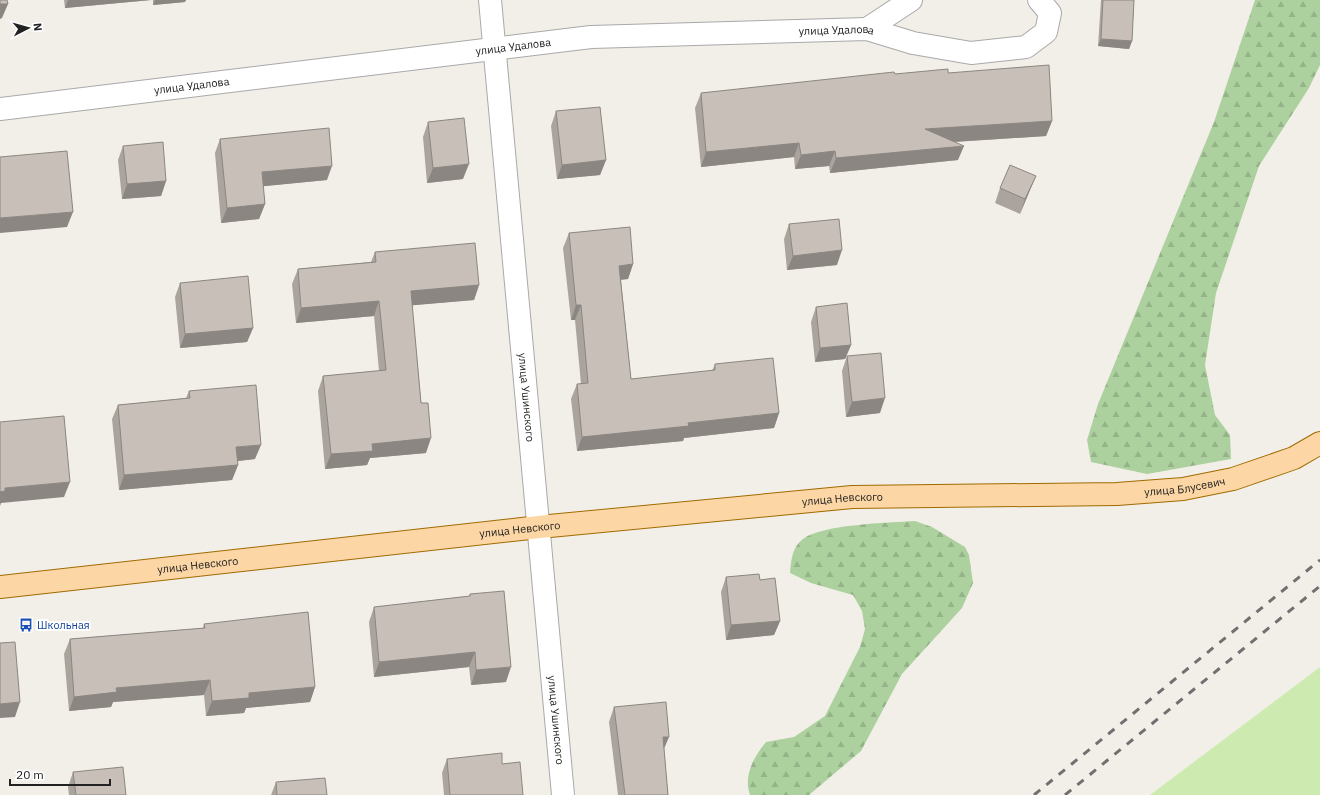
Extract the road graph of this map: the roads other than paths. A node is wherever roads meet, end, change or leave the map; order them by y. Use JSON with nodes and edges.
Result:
{"nodes":[{"id":1,"x":490,"y":0,"type":"edge"},
{"id":2,"x":911,"y":0,"type":"edge"},
{"id":3,"x":1039,"y":0,"type":"edge"},
{"id":4,"x":867,"y":29,"type":"junction"},
{"id":5,"x":494,"y":49,"type":"junction"},
{"id":6,"x":0,"y":110,"type":"edge"},
{"id":7,"x":1320,"y":443,"type":"edge"},
{"id":8,"x":1042,"y":494,"type":"joint"},
{"id":9,"x":539,"y":527,"type":"junction"},
{"id":10,"x":0,"y":588,"type":"edge"},
{"id":11,"x":563,"y":795,"type":"edge"}],
"edges":[{"from":1,"to":5,"type":"street","name":"улица Ушинского"},
{"from":2,"to":4,"type":"street"},
{"from":3,"to":4,"type":"street","name":"улица Удалова"},
{"from":4,"to":5,"type":"street","name":"улица Удалова"},
{"from":5,"to":6,"type":"street","name":"улица Удалова"},
{"from":5,"to":9,"type":"street","name":"улица Ушинского"},
{"from":7,"to":8,"type":"main road","name":"улица Блусевич"},
{"from":8,"to":9,"type":"main road","name":"улица Невского"},
{"from":9,"to":10,"type":"main road","name":"улица Невского"},
{"from":9,"to":11,"type":"street","name":"улица Ушинского"}]}
